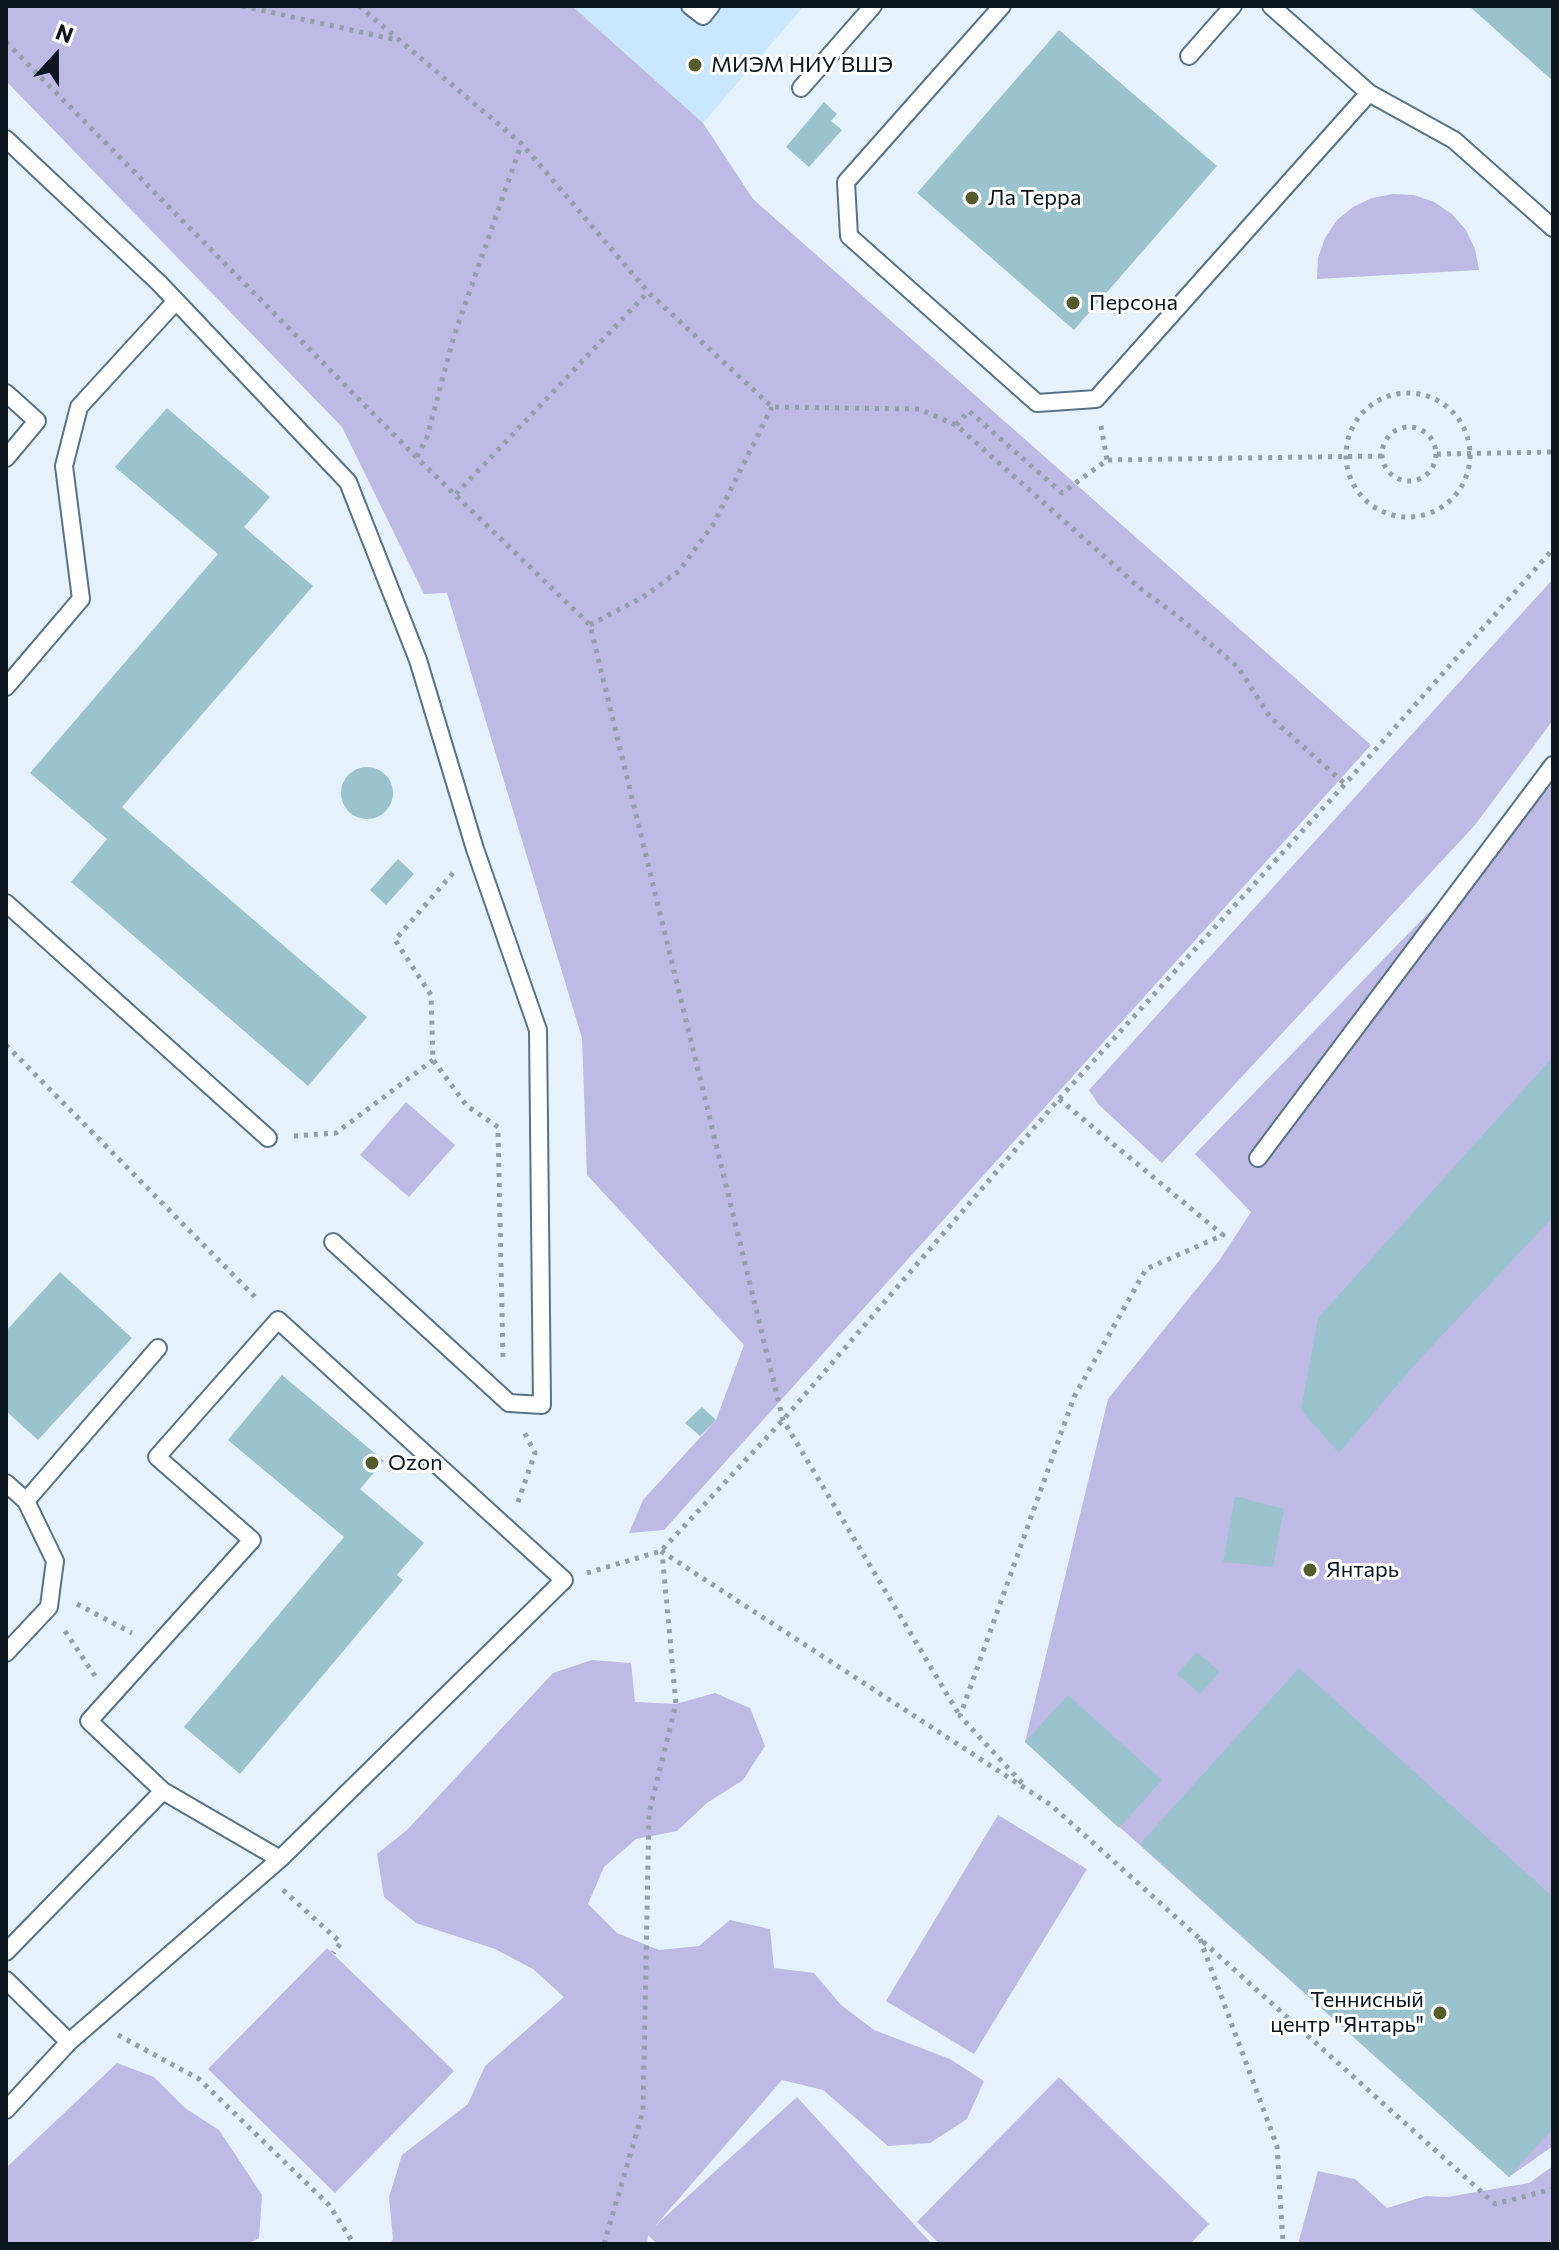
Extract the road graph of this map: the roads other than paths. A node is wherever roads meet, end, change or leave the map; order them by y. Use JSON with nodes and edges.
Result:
{"nodes":[{"id":1,"x":690,"y":6,"type":"edge"},
{"id":2,"x":711,"y":6,"type":"edge"},
{"id":3,"x":873,"y":6,"type":"edge"},
{"id":4,"x":1002,"y":6,"type":"edge"},
{"id":5,"x":1233,"y":6,"type":"edge"},
{"id":6,"x":1271,"y":6,"type":"edge"},
{"id":7,"x":1189,"y":56,"type":"dead end"},
{"id":8,"x":801,"y":88,"type":"dead end"},
{"id":9,"x":1369,"y":93,"type":"junction"},
{"id":10,"x":6,"y":139,"type":"edge"},
{"id":11,"x":1553,"y":228,"type":"edge"},
{"id":12,"x":176,"y":301,"type":"junction"},
{"id":13,"x":6,"y":393,"type":"edge"},
{"id":14,"x":6,"y":458,"type":"edge"},
{"id":15,"x":6,"y":687,"type":"edge"},
{"id":16,"x":1553,"y":765,"type":"edge"},
{"id":17,"x":6,"y":903,"type":"edge"},
{"id":18,"x":268,"y":1138,"type":"road end"},
{"id":19,"x":1258,"y":1158,"type":"dead end"},
{"id":20,"x":333,"y":1242,"type":"dead end"},
{"id":21,"x":158,"y":1348,"type":"dead end"},
{"id":22,"x":6,"y":1483,"type":"edge"},
{"id":23,"x":26,"y":1501,"type":"junction"},
{"id":24,"x":6,"y":1653,"type":"edge"},
{"id":25,"x":163,"y":1791,"type":"junction"},
{"id":26,"x":280,"y":1859,"type":"junction"},
{"id":27,"x":6,"y":1952,"type":"edge"},
{"id":28,"x":6,"y":1980,"type":"edge"},
{"id":29,"x":69,"y":2042,"type":"junction"},
{"id":30,"x":6,"y":2110,"type":"edge"}],
"edges":[{"from":1,"to":2,"type":"lane"},
{"from":3,"to":8,"type":"lane"},
{"from":4,"to":9,"type":"lane"},
{"from":5,"to":7,"type":"lane"},
{"from":6,"to":9,"type":"lane"},
{"from":9,"to":11,"type":"lane"},
{"from":10,"to":12,"type":"lane"},
{"from":12,"to":15,"type":"lane"},
{"from":12,"to":20,"type":"lane"},
{"from":13,"to":14,"type":"lane"},
{"from":16,"to":19,"type":"lane"},
{"from":17,"to":18,"type":"lane"},
{"from":21,"to":23,"type":"lane"},
{"from":22,"to":23,"type":"lane"},
{"from":23,"to":24,"type":"lane"},
{"from":25,"to":26,"type":"lane"},
{"from":25,"to":26,"type":"lane"},
{"from":25,"to":27,"type":"lane"},
{"from":26,"to":29,"type":"lane"},
{"from":28,"to":29,"type":"lane"},
{"from":29,"to":30,"type":"lane"}]}
